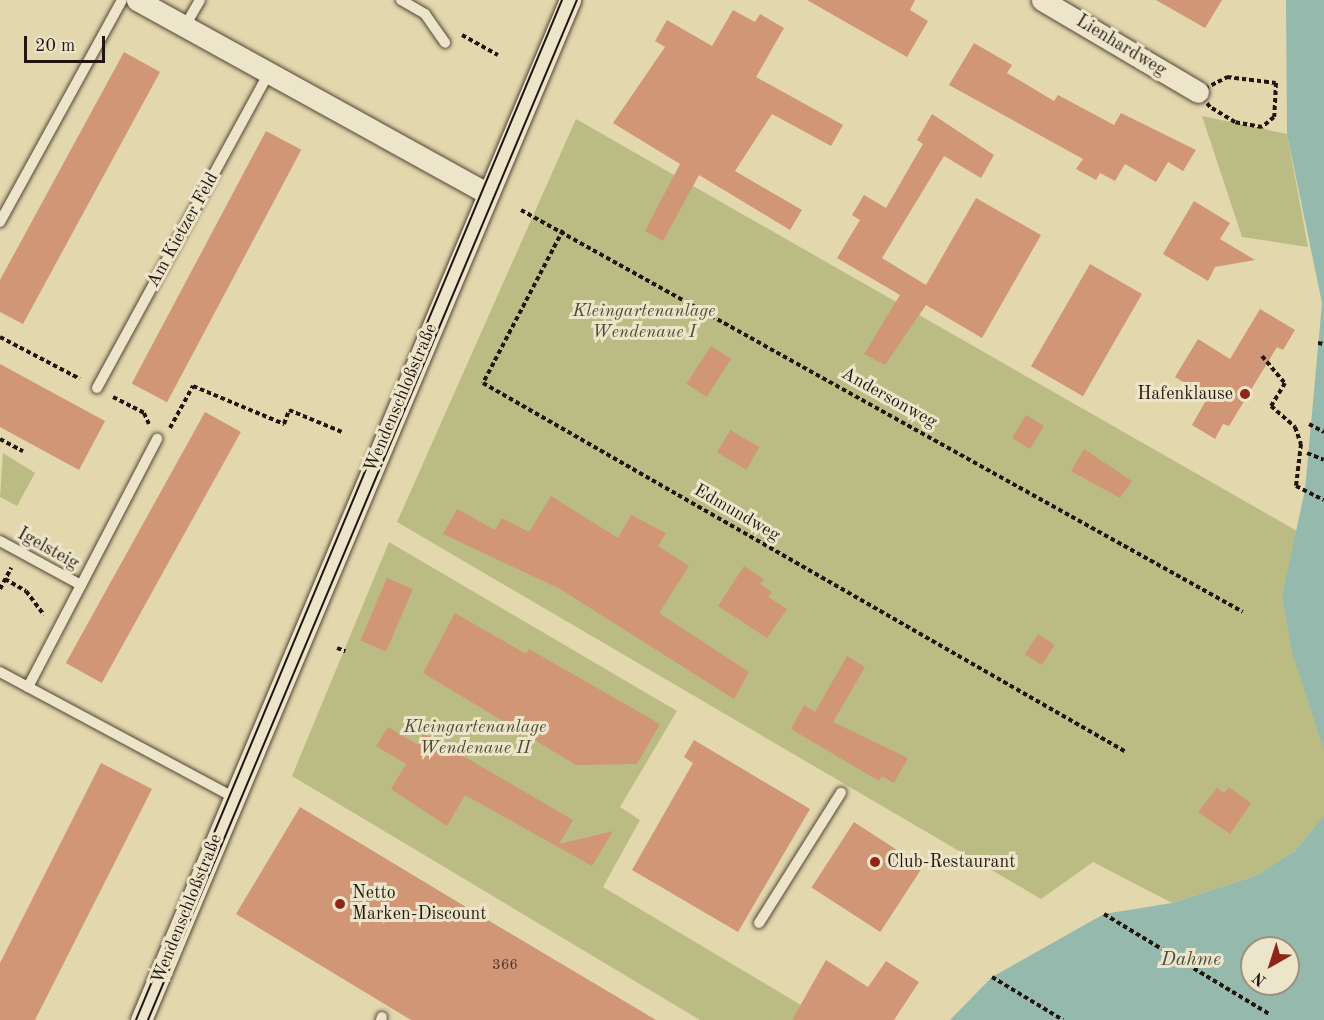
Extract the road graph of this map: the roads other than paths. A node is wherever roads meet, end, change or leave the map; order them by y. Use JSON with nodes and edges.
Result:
{"nodes":[{"id":1,"x":122,"y":0,"type":"edge"},
{"id":2,"x":137,"y":0,"type":"edge"},
{"id":3,"x":200,"y":0,"type":"edge"},
{"id":4,"x":401,"y":0,"type":"edge"},
{"id":5,"x":570,"y":0,"type":"edge"},
{"id":6,"x":1042,"y":0,"type":"edge"},
{"id":7,"x":185,"y":26,"type":"junction"},
{"id":8,"x":445,"y":43,"type":"dead end"},
{"id":9,"x":269,"y":72,"type":"junction"},
{"id":10,"x":1198,"y":92,"type":"road end"},
{"id":11,"x":486,"y":193,"type":"junction"},
{"id":12,"x":0,"y":222,"type":"edge"},
{"id":13,"x":97,"y":388,"type":"dead end"},
{"id":14,"x":157,"y":439,"type":"road end"},
{"id":15,"x":0,"y":541,"type":"edge"},
{"id":16,"x":81,"y":585,"type":"junction"},
{"id":17,"x":0,"y":672,"type":"edge"},
{"id":18,"x":28,"y":687,"type":"junction"},
{"id":19,"x":841,"y":793,"type":"dead end"},
{"id":20,"x":233,"y":797,"type":"junction"},
{"id":21,"x":759,"y":923,"type":"dead end"},
{"id":22,"x":141,"y":1020,"type":"edge"}],
"edges":[{"from":1,"to":12,"type":"lane"},
{"from":2,"to":7,"type":"street"},
{"from":3,"to":7,"type":"lane"},
{"from":4,"to":8,"type":"lane"},
{"from":5,"to":11,"type":"street","name":"Wendenschloßstraße"},
{"from":6,"to":10,"type":"street","name":"Lienhardweg"},
{"from":7,"to":9,"type":"street"},
{"from":9,"to":11,"type":"street"},
{"from":9,"to":13,"type":"lane","name":"Am Kietzer Feld"},
{"from":11,"to":20,"type":"street","name":"Wendenschloßstraße"},
{"from":14,"to":16,"type":"lane"},
{"from":15,"to":16,"type":"lane","name":"Igelsteig"},
{"from":16,"to":18,"type":"lane"},
{"from":17,"to":18,"type":"lane"},
{"from":18,"to":20,"type":"lane"},
{"from":19,"to":21,"type":"lane"},
{"from":20,"to":22,"type":"street","name":"Wendenschloßstraße"}]}
